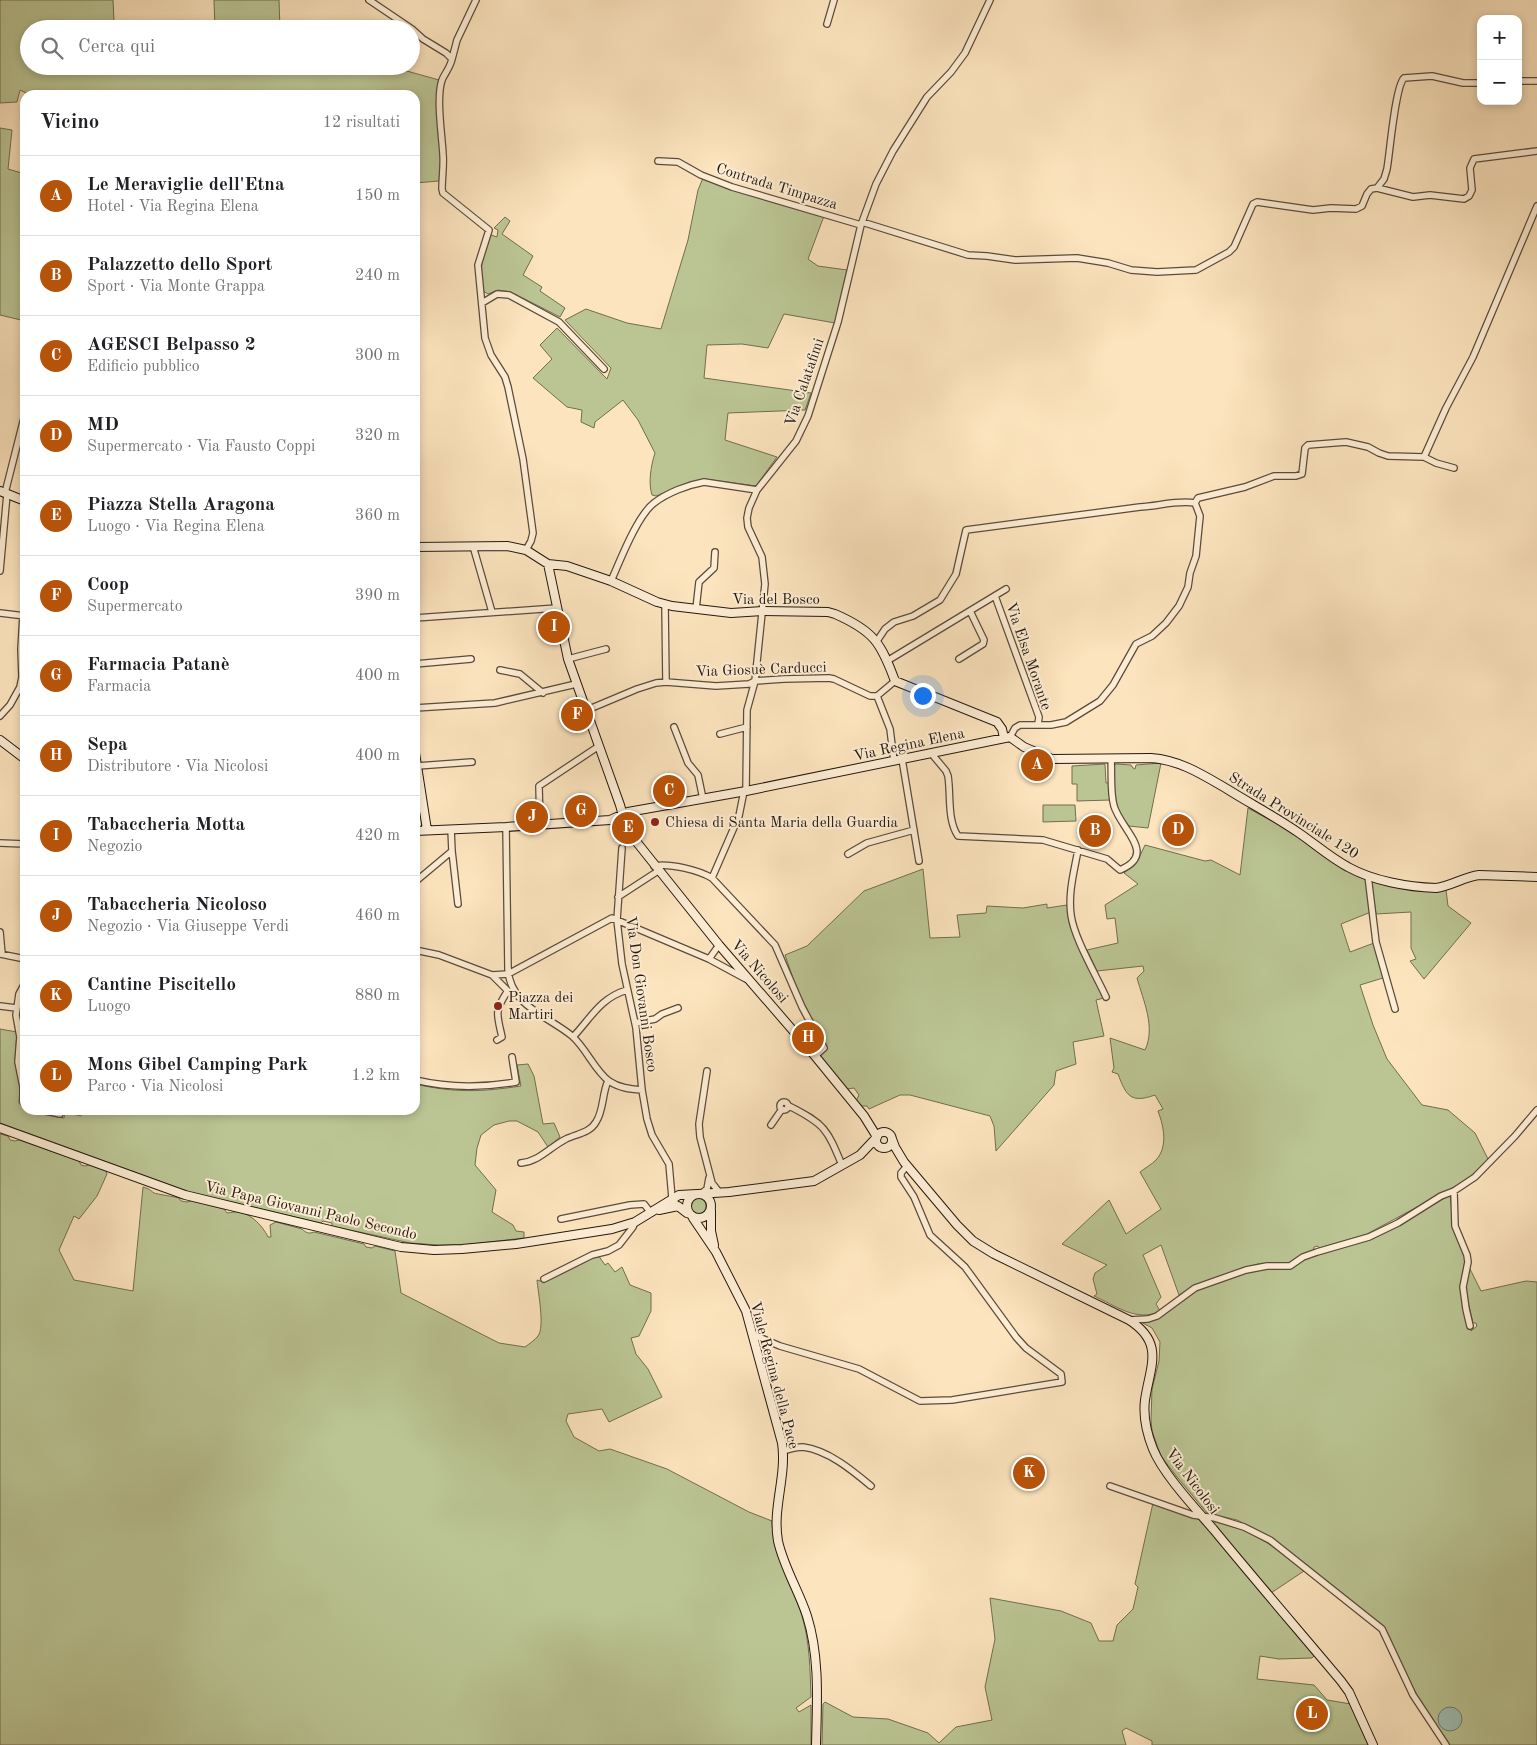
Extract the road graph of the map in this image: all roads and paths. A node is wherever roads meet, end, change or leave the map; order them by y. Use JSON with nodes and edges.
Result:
{"nodes":[{"id":1,"x":370,"y":0,"type":"edge"},
{"id":2,"x":476,"y":0,"type":"edge"},
{"id":3,"x":834,"y":0,"type":"edge"},
{"id":4,"x":990,"y":0,"type":"edge"},
{"id":5,"x":399,"y":20,"type":"edge"},
{"id":6,"x":827,"y":24,"type":"dead end"},
{"id":7,"x":420,"y":36,"type":"edge"},
{"id":8,"x":452,"y":59,"type":"junction"},
{"id":9,"x":1537,"y":80,"type":"edge"},
{"id":10,"x":1522,"y":82,"type":"edge"},
{"id":11,"x":1477,"y":83,"type":"edge"},
{"id":12,"x":1537,"y":151,"type":"edge"},
{"id":13,"x":658,"y":161,"type":"dead end"},
{"id":14,"x":1377,"y":188,"type":"junction"},
{"id":15,"x":1537,"y":206,"type":"edge"},
{"id":16,"x":862,"y":223,"type":"junction"},
{"id":17,"x":482,"y":303,"type":"junction"},
{"id":18,"x":604,"y":369,"type":"dead end"},
{"id":19,"x":20,"y":433,"type":"edge"},
{"id":20,"x":1424,"y":456,"type":"junction"},
{"id":21,"x":1454,"y":468,"type":"dead end"},
{"id":22,"x":757,"y":490,"type":"junction"},
{"id":23,"x":4,"y":493,"type":"edge"},
{"id":24,"x":20,"y":498,"type":"edge"},
{"id":25,"x":1195,"y":503,"type":"junction"},
{"id":26,"x":473,"y":546,"type":"junction"},
{"id":27,"x":420,"y":547,"type":"edge"},
{"id":28,"x":526,"y":550,"type":"junction"},
{"id":29,"x":715,"y":552,"type":"dead end"},
{"id":30,"x":548,"y":564,"type":"junction"},
{"id":31,"x":0,"y":571,"type":"edge"},
{"id":32,"x":611,"y":581,"type":"junction"},
{"id":33,"x":1006,"y":589,"type":"dead end"},
{"id":34,"x":995,"y":596,"type":"junction"},
{"id":35,"x":665,"y":605,"type":"junction"},
{"id":36,"x":557,"y":608,"type":"junction"},
{"id":37,"x":696,"y":609,"type":"junction"},
{"id":38,"x":763,"y":611,"type":"junction"},
{"id":39,"x":970,"y":611,"type":"junction"},
{"id":40,"x":492,"y":612,"type":"junction"},
{"id":41,"x":0,"y":613,"type":"edge"},
{"id":42,"x":20,"y":616,"type":"edge"},
{"id":43,"x":420,"y":618,"type":"edge"},
{"id":44,"x":877,"y":641,"type":"junction"},
{"id":45,"x":606,"y":649,"type":"dead end"},
{"id":46,"x":471,"y":659,"type":"dead end"},
{"id":47,"x":568,"y":659,"type":"junction"},
{"id":48,"x":959,"y":659,"type":"dead end"},
{"id":49,"x":887,"y":661,"type":"junction"},
{"id":50,"x":420,"y":664,"type":"edge"},
{"id":51,"x":500,"y":670,"type":"dead end"},
{"id":52,"x":894,"y":681,"type":"junction"},
{"id":53,"x":666,"y":682,"type":"junction"},
{"id":54,"x":755,"y":682,"type":"junction"},
{"id":55,"x":576,"y":684,"type":"junction"},
{"id":56,"x":20,"y":687,"type":"edge"},
{"id":57,"x":543,"y":693,"type":"junction"},
{"id":58,"x":877,"y":696,"type":"junction"},
{"id":59,"x":420,"y":708,"type":"edge"},
{"id":60,"x":587,"y":710,"type":"junction"},
{"id":61,"x":0,"y":716,"type":"edge"},
{"id":62,"x":1038,"y":724,"type":"junction"},
{"id":63,"x":674,"y":727,"type":"dead end"},
{"id":64,"x":746,"y":727,"type":"junction"},
{"id":65,"x":720,"y":734,"type":"dead end"},
{"id":66,"x":1007,"y":737,"type":"junction"},
{"id":67,"x":0,"y":740,"type":"edge"},
{"id":68,"x":600,"y":746,"type":"junction"},
{"id":69,"x":931,"y":753,"type":"junction"},
{"id":70,"x":20,"y":754,"type":"edge"},
{"id":71,"x":902,"y":759,"type":"junction"},
{"id":72,"x":1111,"y":760,"type":"junction"},
{"id":73,"x":894,"y":761,"type":"junction"},
{"id":74,"x":472,"y":762,"type":"dead end"},
{"id":75,"x":420,"y":766,"type":"edge"},
{"id":76,"x":420,"y":786,"type":"edge"},
{"id":77,"x":745,"y":791,"type":"junction"},
{"id":78,"x":703,"y":799,"type":"junction"},
{"id":79,"x":622,"y":811,"type":"junction"},
{"id":80,"x":610,"y":820,"type":"junction"},
{"id":81,"x":540,"y":825,"type":"junction"},
{"id":82,"x":506,"y":827,"type":"junction"},
{"id":83,"x":451,"y":829,"type":"junction"},
{"id":84,"x":426,"y":830,"type":"junction"},
{"id":85,"x":627,"y":830,"type":"junction"},
{"id":86,"x":914,"y":830,"type":"junction"},
{"id":87,"x":420,"y":831,"type":"edge"},
{"id":88,"x":0,"y":843,"type":"edge"},
{"id":89,"x":20,"y":844,"type":"edge"},
{"id":90,"x":622,"y":848,"type":"dead end"},
{"id":91,"x":1078,"y":850,"type":"junction"},
{"id":92,"x":452,"y":851,"type":"junction"},
{"id":93,"x":848,"y":854,"type":"dead end"},
{"id":94,"x":918,"y":861,"type":"dead end"},
{"id":95,"x":656,"y":868,"type":"junction"},
{"id":96,"x":1368,"y":876,"type":"junction"},
{"id":97,"x":1537,"y":877,"type":"edge"},
{"id":98,"x":420,"y":878,"type":"edge"},
{"id":99,"x":712,"y":878,"type":"junction"},
{"id":100,"x":618,"y":897,"type":"junction"},
{"id":101,"x":458,"y":904,"type":"dead end"},
{"id":102,"x":617,"y":920,"type":"junction"},
{"id":103,"x":0,"y":932,"type":"edge"},
{"id":104,"x":719,"y":945,"type":"junction"},
{"id":105,"x":420,"y":951,"type":"edge"},
{"id":106,"x":1,"y":954,"type":"edge"},
{"id":107,"x":20,"y":958,"type":"edge"},
{"id":108,"x":709,"y":959,"type":"junction"},
{"id":109,"x":731,"y":959,"type":"junction"},
{"id":110,"x":721,"y":965,"type":"junction"},
{"id":111,"x":510,"y":972,"type":"junction"},
{"id":112,"x":492,"y":975,"type":"junction"},
{"id":113,"x":749,"y":980,"type":"junction"},
{"id":114,"x":627,"y":990,"type":"junction"},
{"id":115,"x":20,"y":992,"type":"edge"},
{"id":116,"x":507,"y":992,"type":"junction"},
{"id":117,"x":1106,"y":997,"type":"dead end"},
{"id":118,"x":521,"y":999,"type":"junction"},
{"id":119,"x":0,"y":1006,"type":"edge"},
{"id":120,"x":16,"y":1008,"type":"junction"},
{"id":121,"x":678,"y":1008,"type":"dead end"},
{"id":122,"x":1395,"y":1009,"type":"dead end"},
{"id":123,"x":635,"y":1023,"type":"junction"},
{"id":124,"x":20,"y":1037,"type":"edge"},
{"id":125,"x":20,"y":1037,"type":"edge"},
{"id":126,"x":573,"y":1037,"type":"junction"},
{"id":127,"x":497,"y":1040,"type":"dead end"},
{"id":128,"x":816,"y":1056,"type":"junction"},
{"id":129,"x":512,"y":1057,"type":"dead end"},
{"id":130,"x":707,"y":1071,"type":"dead end"},
{"id":131,"x":20,"y":1072,"type":"edge"},
{"id":132,"x":608,"y":1080,"type":"junction"},
{"id":133,"x":420,"y":1081,"type":"edge"},
{"id":134,"x":642,"y":1090,"type":"junction"},
{"id":135,"x":1537,"y":1110,"type":"edge"},
{"id":136,"x":864,"y":1116,"type":"junction"},
{"id":137,"x":771,"y":1125,"type":"dead end"},
{"id":138,"x":0,"y":1128,"type":"edge"},
{"id":139,"x":885,"y":1132,"type":"junction"},
{"id":140,"x":876,"y":1137,"type":"junction"},
{"id":141,"x":892,"y":1139,"type":"junction"},
{"id":142,"x":883,"y":1148,"type":"junction"},
{"id":143,"x":860,"y":1155,"type":"junction"},
{"id":144,"x":521,"y":1163,"type":"dead end"},
{"id":145,"x":906,"y":1164,"type":"junction"},
{"id":146,"x":842,"y":1166,"type":"junction"},
{"id":147,"x":709,"y":1173,"type":"junction"},
{"id":148,"x":1454,"y":1191,"type":"junction"},
{"id":149,"x":719,"y":1192,"type":"junction"},
{"id":150,"x":730,"y":1192,"type":"junction"},
{"id":151,"x":699,"y":1194,"type":"junction"},
{"id":152,"x":672,"y":1198,"type":"junction"},
{"id":153,"x":678,"y":1206,"type":"junction"},
{"id":154,"x":711,"y":1207,"type":"junction"},
{"id":155,"x":652,"y":1212,"type":"junction"},
{"id":156,"x":690,"y":1215,"type":"junction"},
{"id":157,"x":561,"y":1219,"type":"dead end"},
{"id":158,"x":635,"y":1222,"type":"junction"},
{"id":159,"x":716,"y":1252,"type":"junction"},
{"id":160,"x":544,"y":1280,"type":"dead end"},
{"id":161,"x":1129,"y":1320,"type":"junction"},
{"id":162,"x":1470,"y":1326,"type":"dead end"},
{"id":163,"x":754,"y":1335,"type":"junction"},
{"id":164,"x":783,"y":1451,"type":"junction"},
{"id":165,"x":871,"y":1486,"type":"dead end"},
{"id":166,"x":1110,"y":1486,"type":"dead end"},
{"id":167,"x":1202,"y":1516,"type":"junction"},
{"id":168,"x":816,"y":1745,"type":"edge"},
{"id":169,"x":1372,"y":1745,"type":"edge"},
{"id":170,"x":1446,"y":1745,"type":"edge"}],
"edges":[{"from":1,"to":5,"type":"street"},
{"from":2,"to":8,"type":"street"},
{"from":3,"to":6,"type":"street"},
{"from":4,"to":16,"type":"street","name":"Via Calatafimi"},
{"from":7,"to":8,"type":"street"},
{"from":8,"to":17,"type":"street"},
{"from":9,"to":10,"type":"street"},
{"from":11,"to":14,"type":"street"},
{"from":12,"to":14,"type":"street"},
{"from":13,"to":16,"type":"street","name":"Contrada Timpazza"},
{"from":14,"to":16,"type":"street","name":"Contrada Timpazza"},
{"from":15,"to":20,"type":"street"},
{"from":16,"to":22,"type":"street","name":"Via Calatafimi"},
{"from":17,"to":18,"type":"street"},
{"from":17,"to":28,"type":"street"},
{"from":19,"to":23,"type":"street"},
{"from":20,"to":21,"type":"street"},
{"from":20,"to":25,"type":"street"},
{"from":22,"to":32,"type":"street"},
{"from":22,"to":38,"type":"street","name":"Via Calatafimi"},
{"from":23,"to":24,"type":"street"},
{"from":23,"to":31,"type":"street"},
{"from":25,"to":44,"type":"street"},
{"from":25,"to":62,"type":"street"},
{"from":26,"to":27,"type":"street","name":"Via del Bosco"},
{"from":26,"to":28,"type":"street","name":"Via del Bosco"},
{"from":26,"to":40,"type":"street"},
{"from":28,"to":30,"type":"street","name":"Via del Bosco"},
{"from":29,"to":37,"type":"street"},
{"from":30,"to":32,"type":"street","name":"Via del Bosco"},
{"from":30,"to":36,"type":"street"},
{"from":32,"to":35,"type":"street","name":"Via del Bosco"},
{"from":33,"to":34,"type":"street"},
{"from":34,"to":39,"type":"street"},
{"from":34,"to":62,"type":"street","name":"Via Elsa Morante"},
{"from":35,"to":37,"type":"street","name":"Via del Bosco"},
{"from":35,"to":53,"type":"street"},
{"from":36,"to":40,"type":"street"},
{"from":36,"to":47,"type":"street"},
{"from":37,"to":38,"type":"street","name":"Via del Bosco"},
{"from":38,"to":44,"type":"street","name":"Via del Bosco"},
{"from":38,"to":54,"type":"street","name":"Via Calatafimi"},
{"from":39,"to":48,"type":"street"},
{"from":39,"to":49,"type":"street"},
{"from":40,"to":43,"type":"street"},
{"from":41,"to":42,"type":"street"},
{"from":44,"to":49,"type":"street","name":"Via del Bosco"},
{"from":45,"to":47,"type":"street"},
{"from":46,"to":50,"type":"street"},
{"from":47,"to":55,"type":"street"},
{"from":49,"to":52,"type":"street","name":"Via del Bosco"},
{"from":51,"to":57,"type":"street"},
{"from":52,"to":58,"type":"street"},
{"from":52,"to":66,"type":"street"},
{"from":53,"to":54,"type":"street","name":"Via Giosuè Carducci"},
{"from":53,"to":60,"type":"street","name":"Via Giosuè Carducci"},
{"from":54,"to":58,"type":"street","name":"Via Giosuè Carducci"},
{"from":54,"to":64,"type":"street","name":"Via Calatafimi"},
{"from":55,"to":57,"type":"street"},
{"from":55,"to":60,"type":"street"},
{"from":56,"to":61,"type":"street"},
{"from":57,"to":59,"type":"street"},
{"from":58,"to":73,"type":"street"},
{"from":60,"to":68,"type":"street"},
{"from":62,"to":66,"type":"street"},
{"from":63,"to":78,"type":"street"},
{"from":64,"to":65,"type":"street"},
{"from":64,"to":77,"type":"street","name":"Via Calatafimi"},
{"from":66,"to":69,"type":"street","name":"Via Regina Elena"},
{"from":66,"to":72,"type":"street"},
{"from":67,"to":70,"type":"street"},
{"from":68,"to":79,"type":"street"},
{"from":68,"to":81,"type":"street"},
{"from":69,"to":71,"type":"street","name":"Via Regina Elena"},
{"from":69,"to":91,"type":"street"},
{"from":71,"to":73,"type":"street","name":"Via Regina Elena"},
{"from":71,"to":86,"type":"street"},
{"from":72,"to":91,"type":"street"},
{"from":72,"to":96,"type":"street","name":"Strada Provinciale 120"},
{"from":73,"to":77,"type":"street","name":"Via Regina Elena"},
{"from":74,"to":75,"type":"street"},
{"from":76,"to":84,"type":"street"},
{"from":77,"to":78,"type":"street","name":"Via Regina Elena"},
{"from":77,"to":99,"type":"street","name":"Via Calatafimi"},
{"from":78,"to":79,"type":"street","name":"Via Regina Elena"},
{"from":79,"to":80,"type":"street","name":"Via Regina Elena"},
{"from":79,"to":85,"type":"street"},
{"from":80,"to":81,"type":"street"},
{"from":80,"to":85,"type":"street"},
{"from":81,"to":82,"type":"street"},
{"from":82,"to":83,"type":"street"},
{"from":82,"to":111,"type":"street"},
{"from":83,"to":84,"type":"street"},
{"from":83,"to":92,"type":"street"},
{"from":84,"to":87,"type":"street"},
{"from":85,"to":95,"type":"street","name":"Via Nicolosi"},
{"from":86,"to":93,"type":"street"},
{"from":86,"to":94,"type":"street"},
{"from":88,"to":89,"type":"street"},
{"from":90,"to":100,"type":"street","name":"Via Don Giovanni Bosco"},
{"from":91,"to":117,"type":"street"},
{"from":92,"to":98,"type":"street"},
{"from":92,"to":101,"type":"street"},
{"from":95,"to":99,"type":"street"},
{"from":95,"to":100,"type":"street"},
{"from":95,"to":104,"type":"street","name":"Via Nicolosi"},
{"from":96,"to":97,"type":"street","name":"Strada Provinciale 120"},
{"from":96,"to":122,"type":"street"},
{"from":99,"to":128,"type":"street"},
{"from":100,"to":102,"type":"street","name":"Via Don Giovanni Bosco"},
{"from":102,"to":108,"type":"street"},
{"from":102,"to":111,"type":"street"},
{"from":102,"to":114,"type":"street","name":"Via Don Giovanni Bosco"},
{"from":103,"to":106,"type":"street"},
{"from":104,"to":108,"type":"street"},
{"from":104,"to":109,"type":"street","name":"Via Nicolosi"},
{"from":105,"to":112,"type":"street"},
{"from":106,"to":107,"type":"street"},
{"from":108,"to":110,"type":"street"},
{"from":109,"to":110,"type":"street"},
{"from":109,"to":113,"type":"street","name":"Via Nicolosi"},
{"from":110,"to":113,"type":"street"},
{"from":111,"to":112,"type":"street"},
{"from":111,"to":118,"type":"street"},
{"from":112,"to":116,"type":"street"},
{"from":113,"to":128,"type":"street","name":"Via Nicolosi"},
{"from":114,"to":123,"type":"street","name":"Via Don Giovanni Bosco"},
{"from":114,"to":126,"type":"street"},
{"from":115,"to":120,"type":"street"},
{"from":116,"to":118,"type":"street"},
{"from":116,"to":127,"type":"street"},
{"from":118,"to":126,"type":"street"},
{"from":119,"to":120,"type":"street"},
{"from":120,"to":124,"type":"street"},
{"from":121,"to":123,"type":"street"},
{"from":123,"to":134,"type":"street","name":"Via Don Giovanni Bosco"},
{"from":125,"to":131,"type":"street"},
{"from":126,"to":132,"type":"street"},
{"from":128,"to":136,"type":"street","name":"Via Nicolosi"},
{"from":129,"to":133,"type":"street"},
{"from":130,"to":147,"type":"street"},
{"from":132,"to":134,"type":"street"},
{"from":132,"to":144,"type":"street"},
{"from":134,"to":152,"type":"street","name":"Via Don Giovanni Bosco"},
{"from":135,"to":148,"type":"street"},
{"from":136,"to":139,"type":"street"},
{"from":136,"to":140,"type":"street"},
{"from":137,"to":146,"type":"street"},
{"from":138,"to":158,"type":"street","name":"Via Papa Giovanni Paolo Secondo"},
{"from":139,"to":140,"type":"street"},
{"from":139,"to":141,"type":"street"},
{"from":140,"to":142,"type":"street"},
{"from":140,"to":143,"type":"street"},
{"from":141,"to":142,"type":"street"},
{"from":141,"to":145,"type":"street"},
{"from":142,"to":143,"type":"street"},
{"from":142,"to":145,"type":"street"},
{"from":143,"to":146,"type":"street"},
{"from":145,"to":161,"type":"street","name":"Via Nicolosi"},
{"from":145,"to":163,"type":"street"},
{"from":146,"to":150,"type":"street"},
{"from":147,"to":149,"type":"street"},
{"from":147,"to":151,"type":"street"},
{"from":148,"to":161,"type":"street"},
{"from":148,"to":162,"type":"street"},
{"from":149,"to":150,"type":"street"},
{"from":149,"to":151,"type":"street"},
{"from":150,"to":154,"type":"street"},
{"from":151,"to":152,"type":"street"},
{"from":151,"to":154,"type":"street"},
{"from":151,"to":156,"type":"street"},
{"from":152,"to":153,"type":"street"},
{"from":152,"to":155,"type":"street"},
{"from":153,"to":155,"type":"street"},
{"from":153,"to":156,"type":"street"},
{"from":154,"to":156,"type":"street"},
{"from":154,"to":159,"type":"street"},
{"from":155,"to":157,"type":"street"},
{"from":155,"to":158,"type":"street","name":"Via Papa Giovanni Paolo Secondo"},
{"from":156,"to":159,"type":"street"},
{"from":158,"to":160,"type":"street"},
{"from":159,"to":163,"type":"street","name":"Viale Regina della Pace"},
{"from":161,"to":167,"type":"street","name":"Via Nicolosi"},
{"from":163,"to":164,"type":"street","name":"Viale Regina della Pace"},
{"from":164,"to":165,"type":"street"},
{"from":164,"to":168,"type":"street","name":"Viale Regina della Pace"},
{"from":166,"to":167,"type":"street"},
{"from":167,"to":169,"type":"street","name":"Via Nicolosi"},
{"from":167,"to":170,"type":"street"}]}
